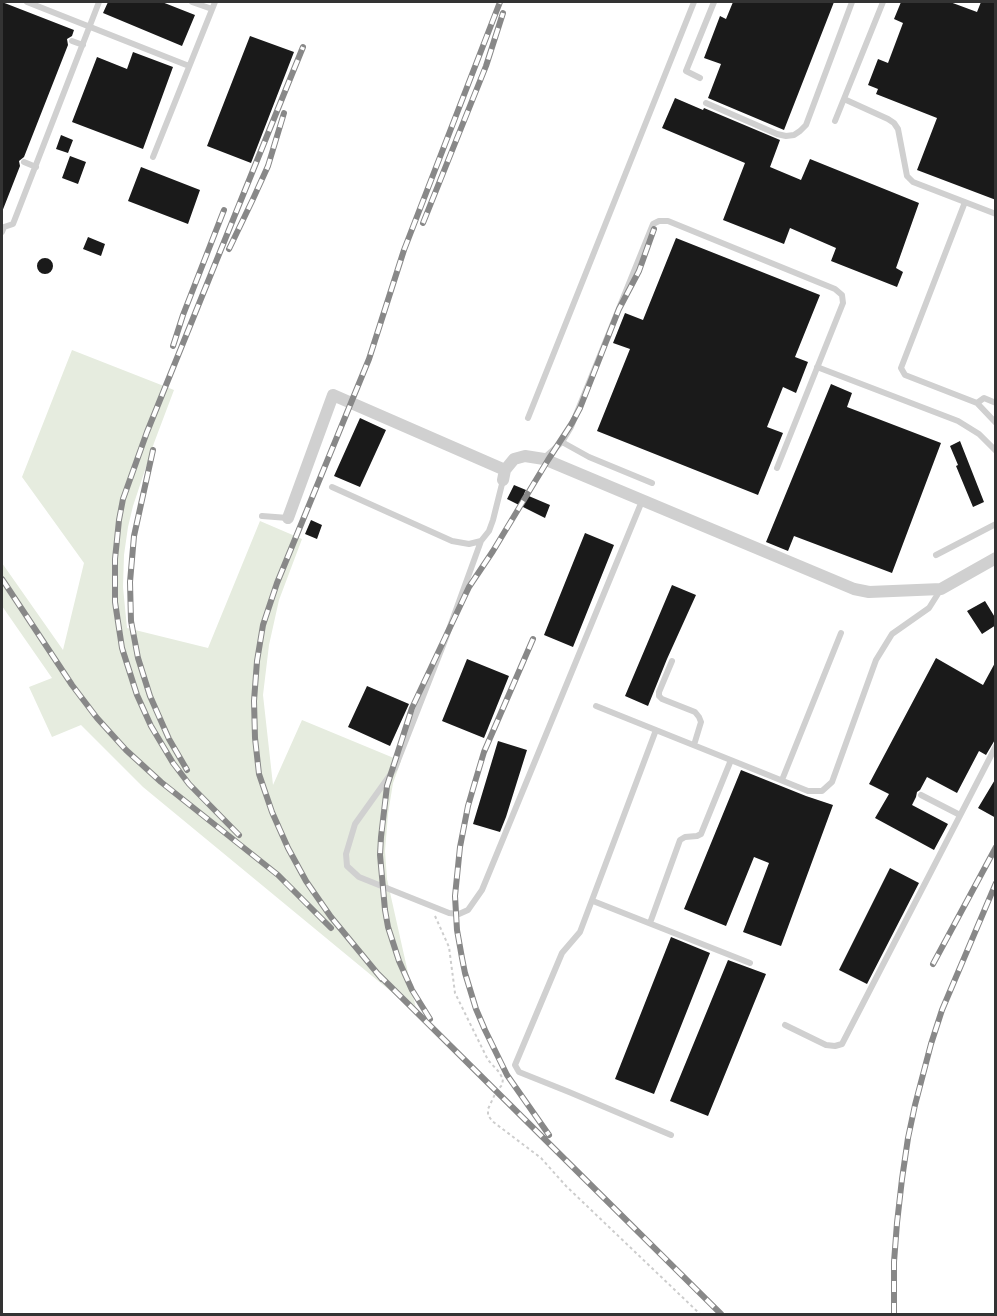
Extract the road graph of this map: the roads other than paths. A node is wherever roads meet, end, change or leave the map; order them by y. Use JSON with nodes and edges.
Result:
{"nodes":[{"id":1,"x":27,"y":2,"type":"edge"},
{"id":2,"x":99,"y":2,"type":"edge"},
{"id":3,"x":192,"y":2,"type":"edge"},
{"id":4,"x":215,"y":2,"type":"edge"},
{"id":5,"x":694,"y":2,"type":"edge"},
{"id":6,"x":714,"y":2,"type":"edge"},
{"id":7,"x":852,"y":2,"type":"edge"},
{"id":8,"x":883,"y":2,"type":"edge"},
{"id":9,"x":212,"y":9,"type":"junction"},
{"id":10,"x":90,"y":26,"type":"junction"},
{"id":11,"x":72,"y":41,"type":"dead end"},
{"id":12,"x":83,"y":45,"type":"junction"},
{"id":13,"x":189,"y":66,"type":"junction"},
{"id":14,"x":700,"y":78,"type":"dead end"},
{"id":15,"x":844,"y":99,"type":"junction"},
{"id":16,"x":706,"y":103,"type":"dead end"},
{"id":17,"x":835,"y":121,"type":"dead end"},
{"id":18,"x":153,"y":157,"type":"dead end"},
{"id":19,"x":24,"y":162,"type":"dead end"},
{"id":20,"x":36,"y":167,"type":"junction"},
{"id":21,"x":964,"y":202,"type":"junction"},
{"id":22,"x":996,"y":214,"type":"edge"},
{"id":23,"x":2,"y":232,"type":"edge"},
{"id":24,"x":817,"y":367,"type":"junction"},
{"id":25,"x":977,"y":403,"type":"junction"},
{"id":26,"x":996,"y":403,"type":"edge"},
{"id":27,"x":528,"y":418,"type":"dead end"},
{"id":28,"x":996,"y":423,"type":"edge"},
{"id":29,"x":562,"y":442,"type":"junction"},
{"id":30,"x":996,"y":451,"type":"edge"},
{"id":31,"x":544,"y":459,"type":"junction"},
{"id":32,"x":777,"y":468,"type":"dead end"},
{"id":33,"x":504,"y":475,"type":"junction"},
{"id":34,"x":652,"y":483,"type":"dead end"},
{"id":35,"x":332,"y":488,"type":"dead end"},
{"id":36,"x":642,"y":500,"type":"junction"},
{"id":37,"x":262,"y":516,"type":"dead end"},
{"id":38,"x":288,"y":518,"type":"joint"},
{"id":39,"x":996,"y":524,"type":"edge"},
{"id":40,"x":481,"y":541,"type":"junction"},
{"id":41,"x":936,"y":555,"type":"dead end"},
{"id":42,"x":996,"y":558,"type":"edge"},
{"id":43,"x":941,"y":589,"type":"junction"},
{"id":44,"x":841,"y":633,"type":"dead end"},
{"id":45,"x":672,"y":661,"type":"dead end"},
{"id":46,"x":596,"y":706,"type":"dead end"},
{"id":47,"x":656,"y":730,"type":"junction"},
{"id":48,"x":694,"y":745,"type":"junction"},
{"id":49,"x":996,"y":746,"type":"edge"},
{"id":50,"x":731,"y":760,"type":"junction"},
{"id":51,"x":782,"y":780,"type":"junction"},
{"id":52,"x":921,"y":795,"type":"dead end"},
{"id":53,"x":960,"y":815,"type":"junction"},
{"id":54,"x":593,"y":901,"type":"junction"},
{"id":55,"x":650,"y":923,"type":"junction"},
{"id":56,"x":750,"y":963,"type":"dead end"},
{"id":57,"x":785,"y":1025,"type":"dead end"},
{"id":58,"x":670,"y":1135,"type":"dead end"}],
"edges":[{"from":1,"to":10,"type":"lane"},
{"from":2,"to":10,"type":"lane"},
{"from":3,"to":9,"type":"lane"},
{"from":4,"to":9,"type":"lane"},
{"from":5,"to":27,"type":"lane"},
{"from":6,"to":14,"type":"lane"},
{"from":7,"to":16,"type":"lane"},
{"from":8,"to":15,"type":"lane"},
{"from":9,"to":13,"type":"lane"},
{"from":10,"to":12,"type":"lane"},
{"from":10,"to":13,"type":"lane"},
{"from":11,"to":12,"type":"lane"},
{"from":12,"to":20,"type":"lane"},
{"from":13,"to":18,"type":"lane"},
{"from":15,"to":17,"type":"lane"},
{"from":15,"to":21,"type":"lane"},
{"from":19,"to":20,"type":"lane"},
{"from":20,"to":23,"type":"lane"},
{"from":21,"to":22,"type":"lane"},
{"from":21,"to":25,"type":"lane"},
{"from":24,"to":29,"type":"lane"},
{"from":24,"to":30,"type":"lane"},
{"from":24,"to":32,"type":"lane"},
{"from":25,"to":26,"type":"lane"},
{"from":25,"to":28,"type":"lane"},
{"from":29,"to":31,"type":"lane"},
{"from":29,"to":34,"type":"lane"},
{"from":31,"to":33,"type":"street"},
{"from":31,"to":36,"type":"street"},
{"from":33,"to":38,"type":"street"},
{"from":33,"to":40,"type":"lane"},
{"from":35,"to":40,"type":"lane"},
{"from":36,"to":40,"type":"lane"},
{"from":36,"to":43,"type":"street"},
{"from":37,"to":38,"type":"lane"},
{"from":39,"to":41,"type":"lane"},
{"from":42,"to":43,"type":"street"},
{"from":43,"to":51,"type":"lane"},
{"from":44,"to":51,"type":"lane"},
{"from":45,"to":48,"type":"lane"},
{"from":46,"to":47,"type":"lane"},
{"from":47,"to":48,"type":"lane"},
{"from":47,"to":54,"type":"lane"},
{"from":48,"to":50,"type":"lane"},
{"from":49,"to":53,"type":"lane"},
{"from":50,"to":51,"type":"lane"},
{"from":50,"to":55,"type":"lane"},
{"from":52,"to":53,"type":"lane"},
{"from":53,"to":57,"type":"lane"},
{"from":54,"to":55,"type":"lane"},
{"from":54,"to":58,"type":"lane"},
{"from":55,"to":56,"type":"lane"}]}
